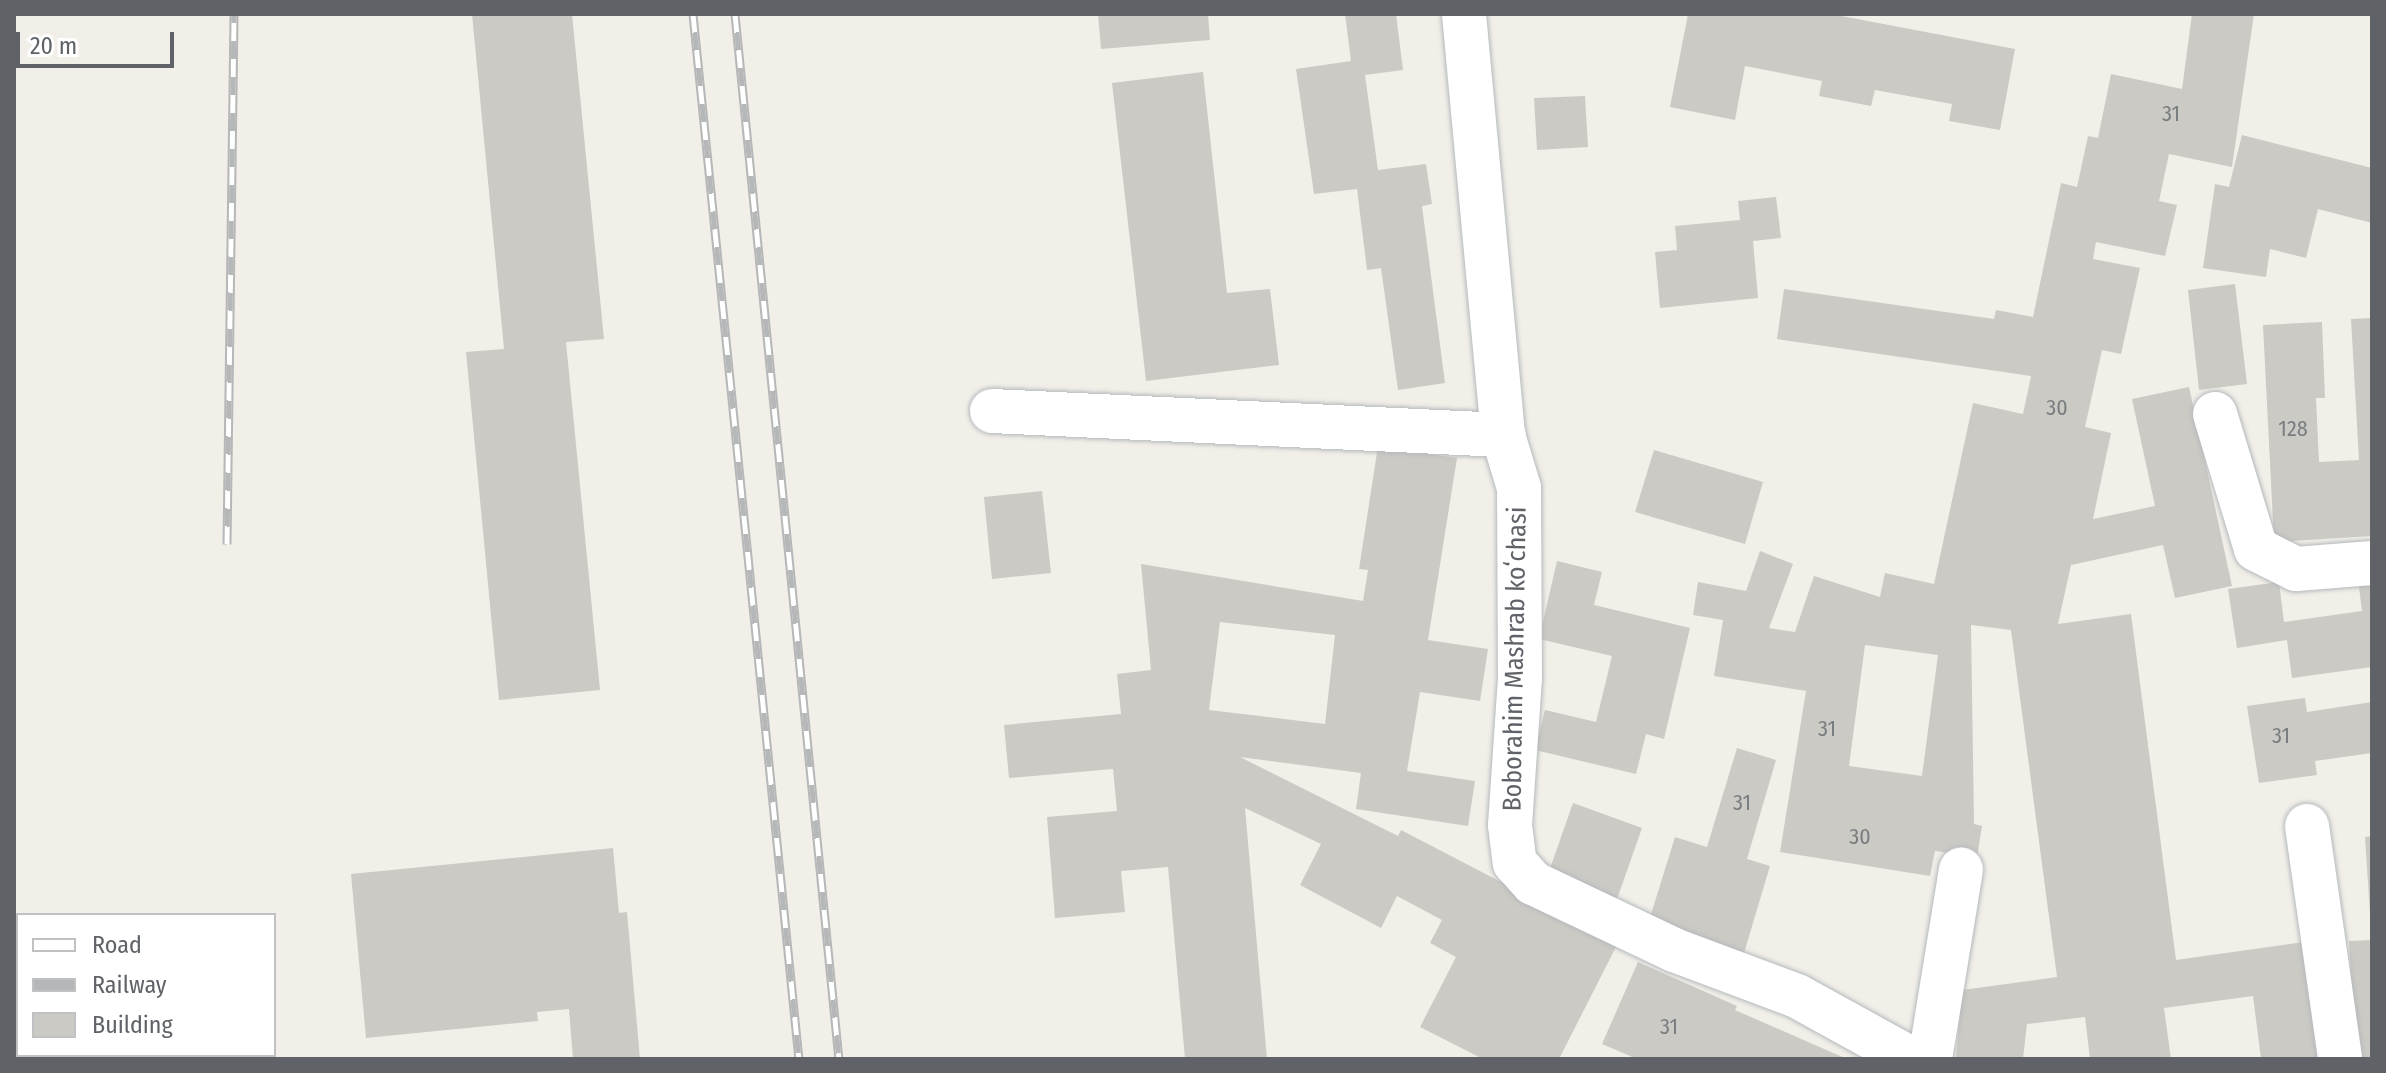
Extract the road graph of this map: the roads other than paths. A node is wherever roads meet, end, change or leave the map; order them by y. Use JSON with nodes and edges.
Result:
{"nodes":[{"id":1,"x":1464,"y":14,"type":"edge"},
{"id":2,"x":992,"y":411,"type":"dead end"},
{"id":3,"x":2215,"y":414,"type":"dead end"},
{"id":4,"x":1503,"y":435,"type":"junction"},
{"id":5,"x":2372,"y":563,"type":"edge"},
{"id":6,"x":2307,"y":826,"type":"dead end"},
{"id":7,"x":1961,"y":870,"type":"dead end"},
{"id":8,"x":1911,"y":1059,"type":"edge"},
{"id":9,"x":1930,"y":1059,"type":"edge"},
{"id":10,"x":2340,"y":1059,"type":"edge"}],
"edges":[{"from":1,"to":4,"type":"street","name":"Boborahim Mashrab koʻchasi"},
{"from":2,"to":4,"type":"street"},
{"from":3,"to":5,"type":"street"},
{"from":4,"to":8,"type":"street","name":"Boborahim Mashrab koʻchasi"},
{"from":6,"to":10,"type":"street"},
{"from":7,"to":9,"type":"street"}]}
